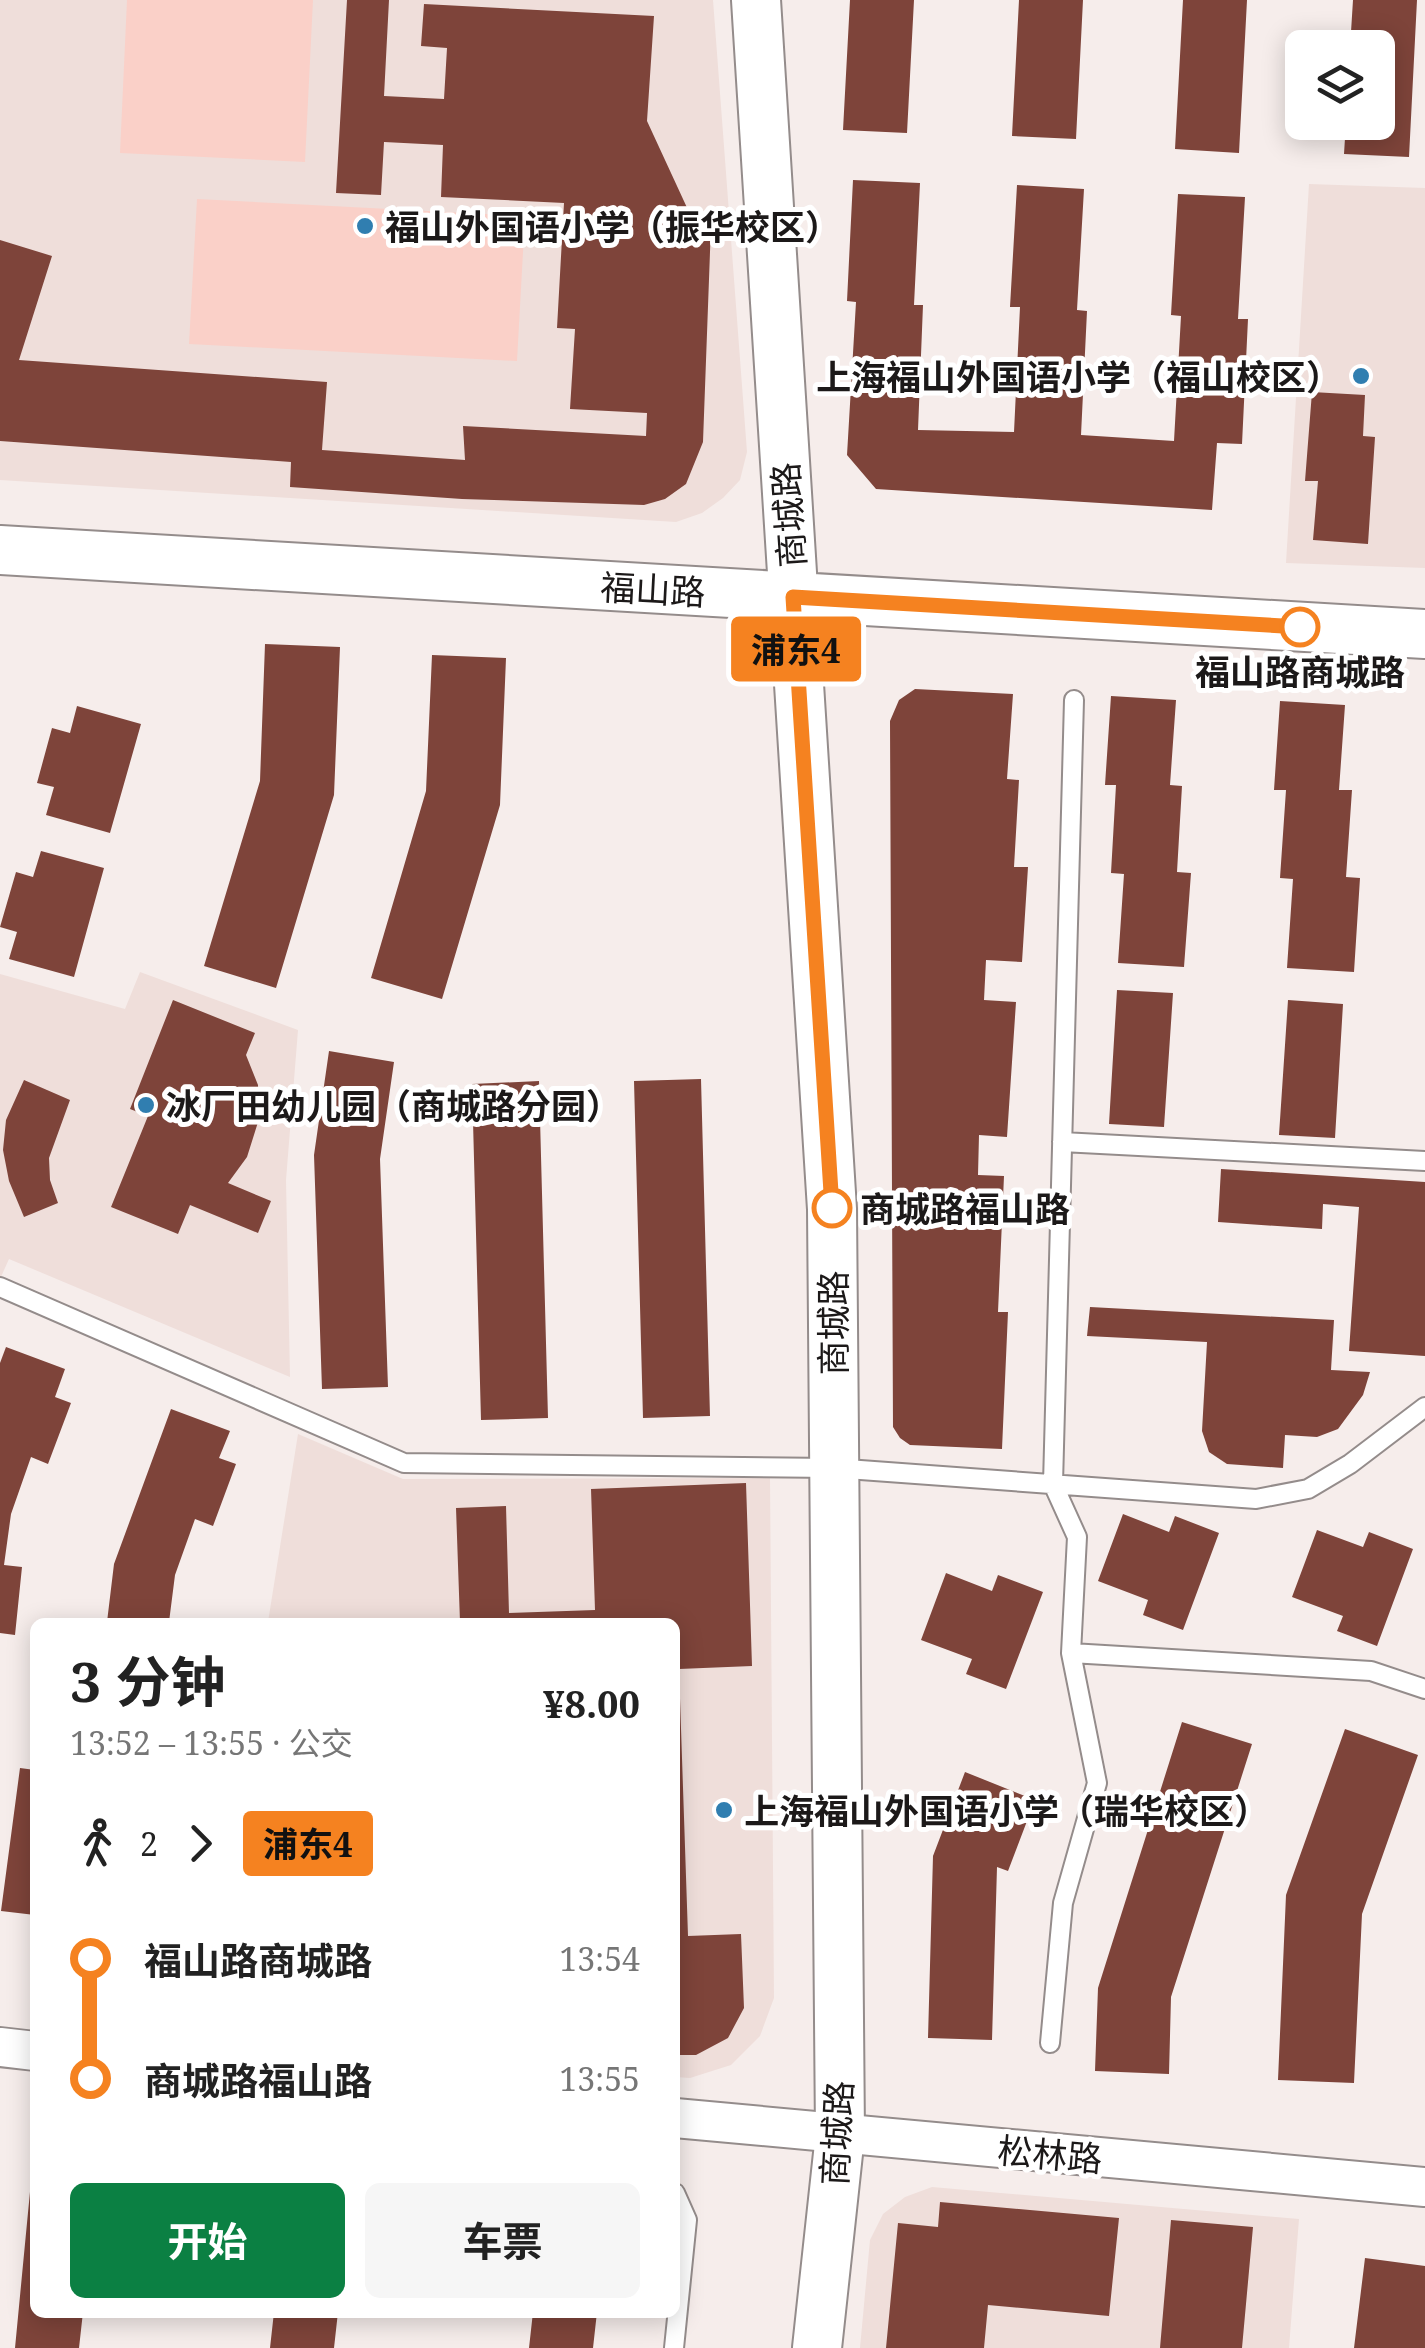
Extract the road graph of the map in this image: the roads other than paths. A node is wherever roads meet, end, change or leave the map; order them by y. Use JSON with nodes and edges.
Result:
{"nodes":[{"id":1,"x":756,"y":0,"type":"edge"},
{"id":2,"x":0,"y":550,"type":"edge"},
{"id":3,"x":793,"y":597,"type":"junction"},
{"id":4,"x":1425,"y":634,"type":"edge"},
{"id":5,"x":1074,"y":700,"type":"dead end"},
{"id":6,"x":1062,"y":1142,"type":"junction"},
{"id":7,"x":1425,"y":1161,"type":"edge"},
{"id":8,"x":0,"y":1288,"type":"edge"},
{"id":9,"x":1425,"y":1407,"type":"edge"},
{"id":10,"x":832,"y":1468,"type":"junction"},
{"id":11,"x":1053,"y":1484,"type":"junction"},
{"id":12,"x":1070,"y":1653,"type":"junction"},
{"id":13,"x":1425,"y":1689,"type":"edge"},
{"id":14,"x":1050,"y":2044,"type":"dead end"},
{"id":15,"x":0,"y":2047,"type":"edge"},
{"id":16,"x":30,"y":2050,"type":"edge"},
{"id":17,"x":680,"y":2119,"type":"edge"},
{"id":18,"x":840,"y":2136,"type":"junction"},
{"id":19,"x":1425,"y":2187,"type":"edge"},
{"id":20,"x":680,"y":2205,"type":"edge"},
{"id":21,"x":680,"y":2289,"type":"edge"},
{"id":22,"x":677,"y":2318,"type":"edge"},
{"id":23,"x":674,"y":2348,"type":"edge"},
{"id":24,"x":817,"y":2348,"type":"edge"}],
"edges":[{"from":1,"to":3,"type":"street","name":"商城路"},
{"from":2,"to":3,"type":"street","name":"福山路"},
{"from":3,"to":4,"type":"street","name":"福山路"},
{"from":3,"to":10,"type":"street","name":"商城路"},
{"from":5,"to":6,"type":"lane"},
{"from":6,"to":7,"type":"lane"},
{"from":6,"to":11,"type":"lane"},
{"from":8,"to":10,"type":"lane"},
{"from":9,"to":11,"type":"lane"},
{"from":10,"to":11,"type":"lane"},
{"from":10,"to":18,"type":"street","name":"商城路"},
{"from":11,"to":12,"type":"lane"},
{"from":12,"to":13,"type":"lane"},
{"from":12,"to":14,"type":"lane"},
{"from":15,"to":16,"type":"street"},
{"from":17,"to":18,"type":"street","name":"松林路"},
{"from":18,"to":19,"type":"street","name":"松林路"},
{"from":18,"to":24,"type":"street","name":"商城路"},
{"from":20,"to":21,"type":"lane"},
{"from":22,"to":23,"type":"lane"}]}
